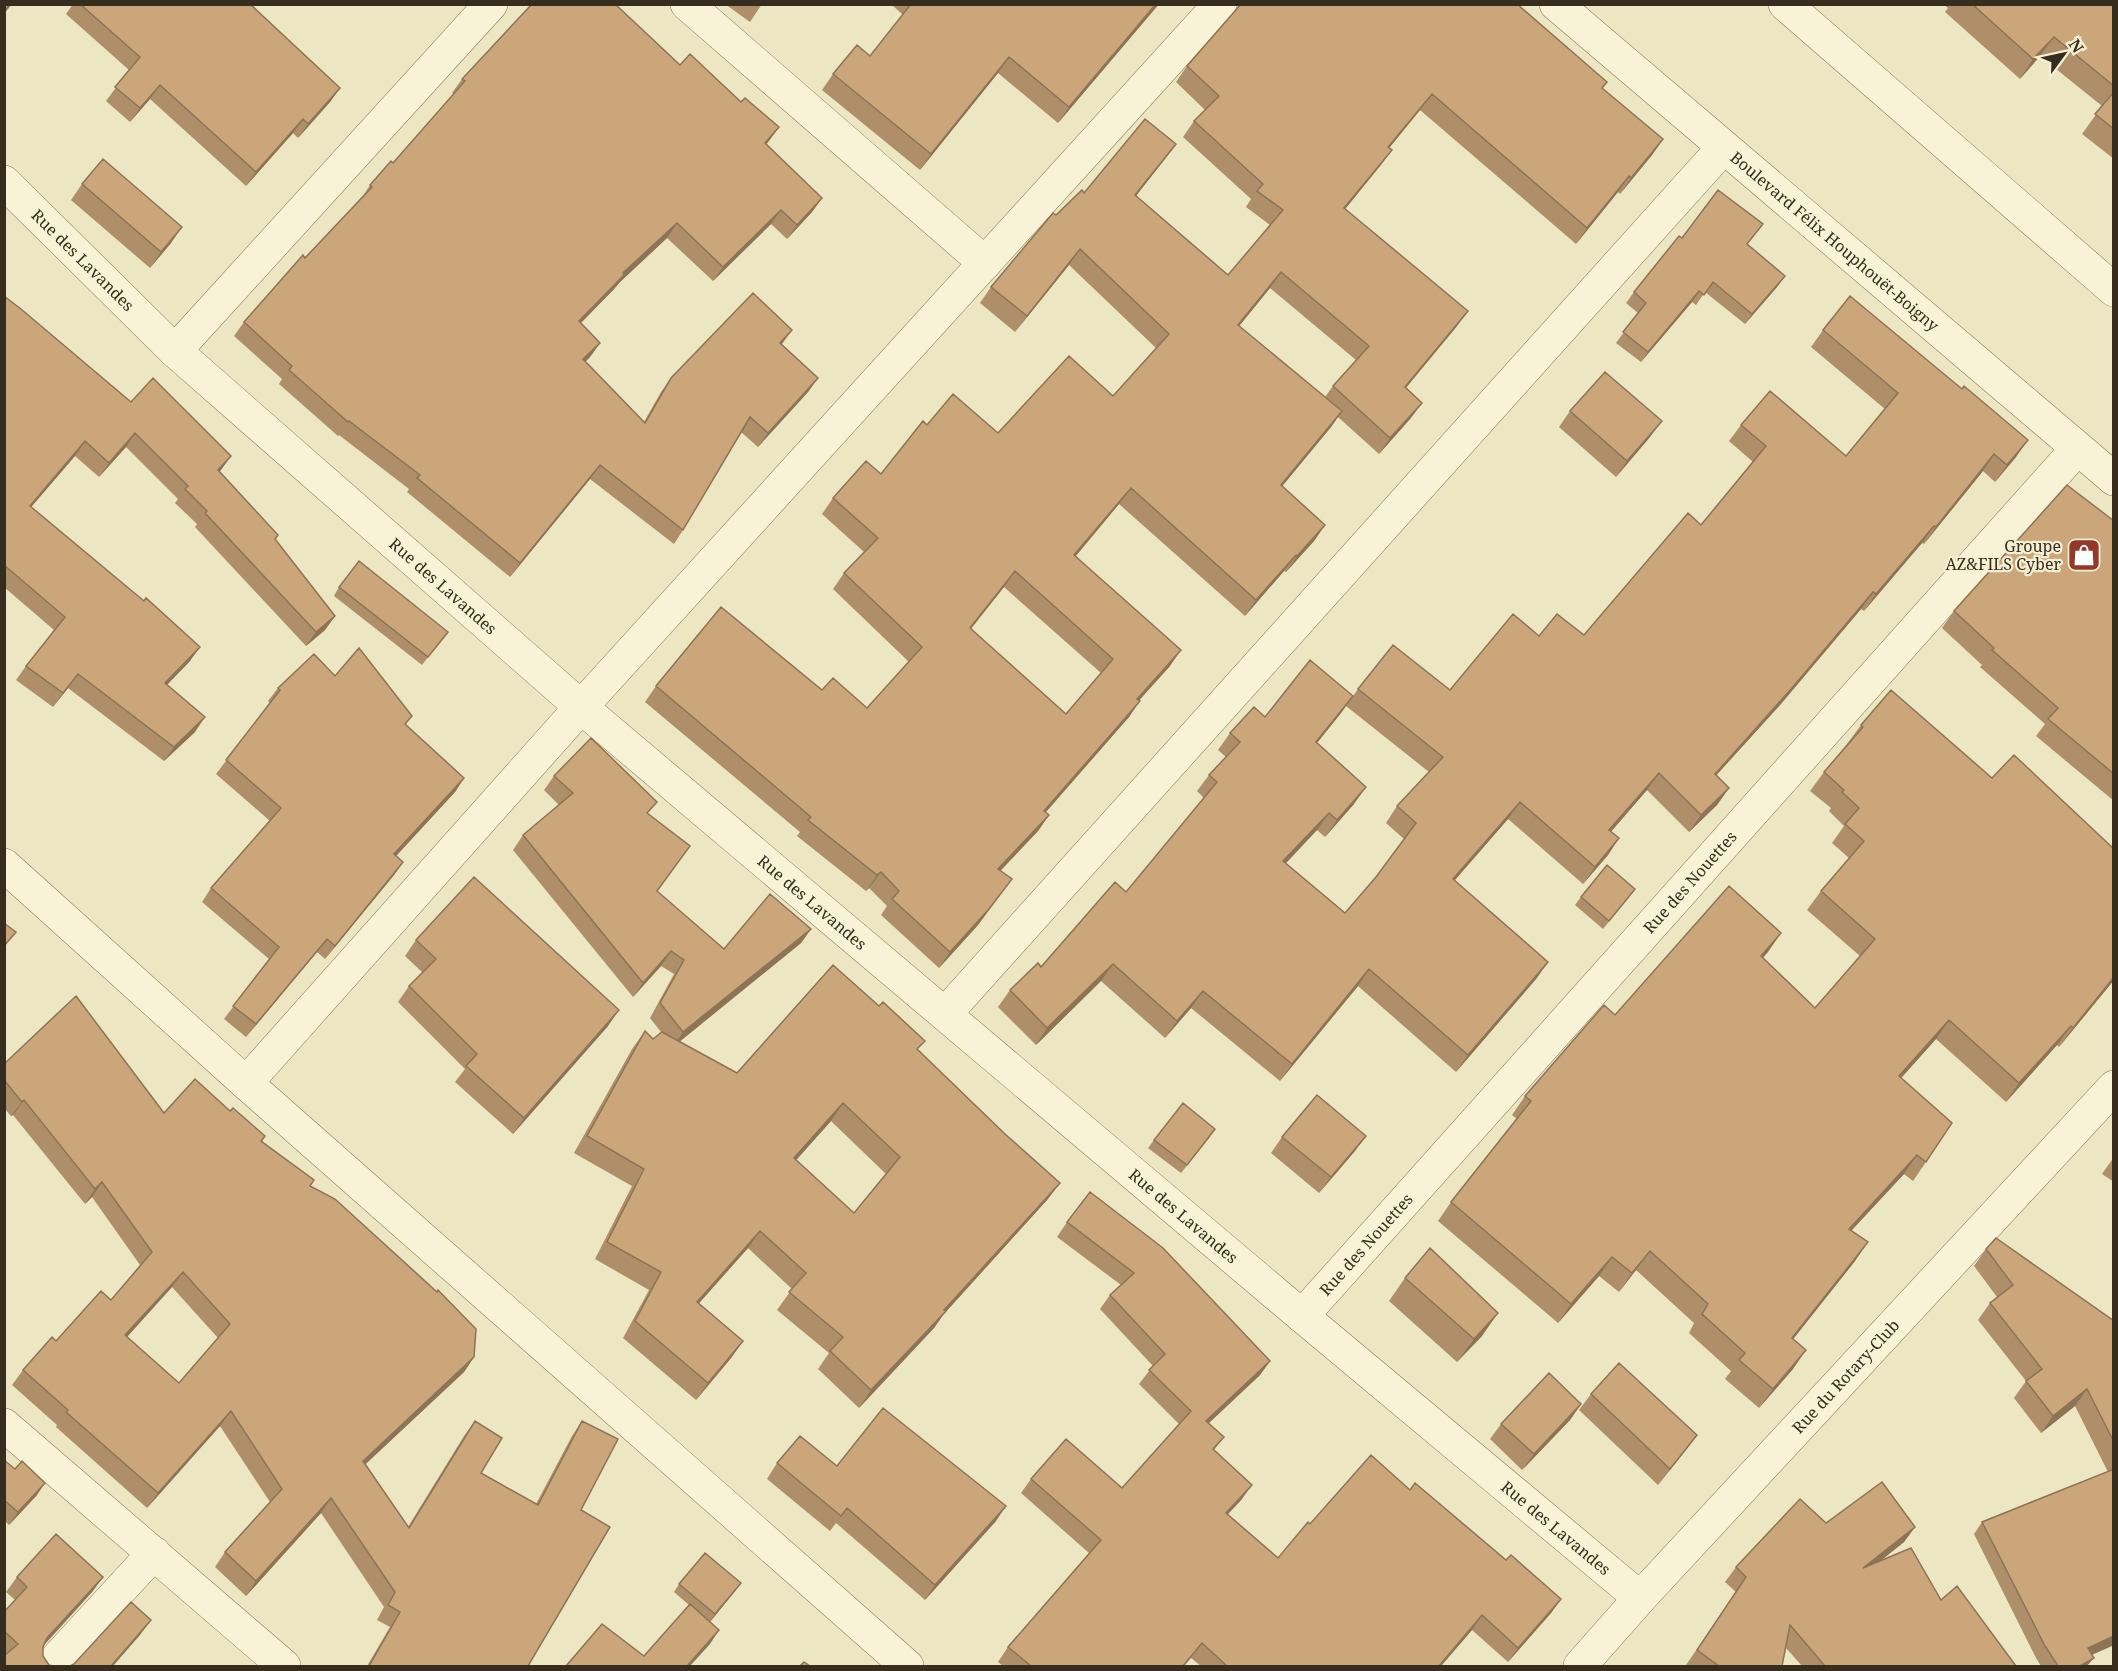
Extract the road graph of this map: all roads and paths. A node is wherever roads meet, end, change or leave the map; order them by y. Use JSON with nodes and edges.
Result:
{"nodes":[{"id":1,"x":491,"y":4,"type":"edge"},
{"id":2,"x":687,"y":4,"type":"edge"},
{"id":3,"x":1220,"y":4,"type":"edge"},
{"id":4,"x":1556,"y":4,"type":"edge"},
{"id":5,"x":1785,"y":4,"type":"edge"},
{"id":6,"x":1723,"y":148,"type":"junction"},
{"id":7,"x":4,"y":182,"type":"edge"},
{"id":8,"x":985,"y":263,"type":"junction"},
{"id":9,"x":2114,"y":290,"type":"edge"},
{"id":10,"x":175,"y":351,"type":"junction"},
{"id":11,"x":2077,"y":449,"type":"junction"},
{"id":12,"x":2114,"y":479,"type":"edge"},
{"id":13,"x":581,"y":707,"type":"junction"},
{"id":14,"x":4,"y":866,"type":"edge"},
{"id":15,"x":945,"y":1014,"type":"junction"},
{"id":16,"x":246,"y":1083,"type":"junction"},
{"id":17,"x":2114,"y":1087,"type":"edge"},
{"id":18,"x":1302,"y":1316,"type":"junction"},
{"id":19,"x":4,"y":1425,"type":"edge"},
{"id":20,"x":154,"y":1553,"type":"junction"},
{"id":21,"x":1640,"y":1598,"type":"junction"},
{"id":22,"x":902,"y":1665,"type":"edge"},
{"id":23,"x":50,"y":1666,"type":"edge"},
{"id":24,"x":284,"y":1666,"type":"edge"},
{"id":25,"x":1580,"y":1666,"type":"edge"}],
"edges":[{"from":1,"to":10,"type":"street"},
{"from":2,"to":8,"type":"street"},
{"from":3,"to":8,"type":"street"},
{"from":4,"to":6,"type":"street","name":"Boulevard Félix Houphouët-Boigny"},
{"from":5,"to":9,"type":"street"},
{"from":6,"to":11,"type":"street","name":"Boulevard Félix Houphouët-Boigny"},
{"from":6,"to":15,"type":"street"},
{"from":7,"to":10,"type":"street","name":"Rue des Lavandes"},
{"from":8,"to":13,"type":"street"},
{"from":10,"to":13,"type":"street","name":"Rue des Lavandes"},
{"from":11,"to":12,"type":"street","name":"Boulevard Félix Houphouët-Boigny"},
{"from":11,"to":18,"type":"street","name":"Rue des Nouettes"},
{"from":13,"to":15,"type":"street","name":"Rue des Lavandes"},
{"from":13,"to":16,"type":"street"},
{"from":14,"to":16,"type":"street"},
{"from":15,"to":18,"type":"street","name":"Rue des Lavandes"},
{"from":16,"to":22,"type":"street"},
{"from":17,"to":21,"type":"street","name":"Rue du Rotary-Club"},
{"from":18,"to":21,"type":"street","name":"Rue des Lavandes"},
{"from":19,"to":20,"type":"street"},
{"from":20,"to":23,"type":"street"},
{"from":20,"to":24,"type":"street"},
{"from":21,"to":25,"type":"street","name":"Rue du Rotary-Club"}]}
